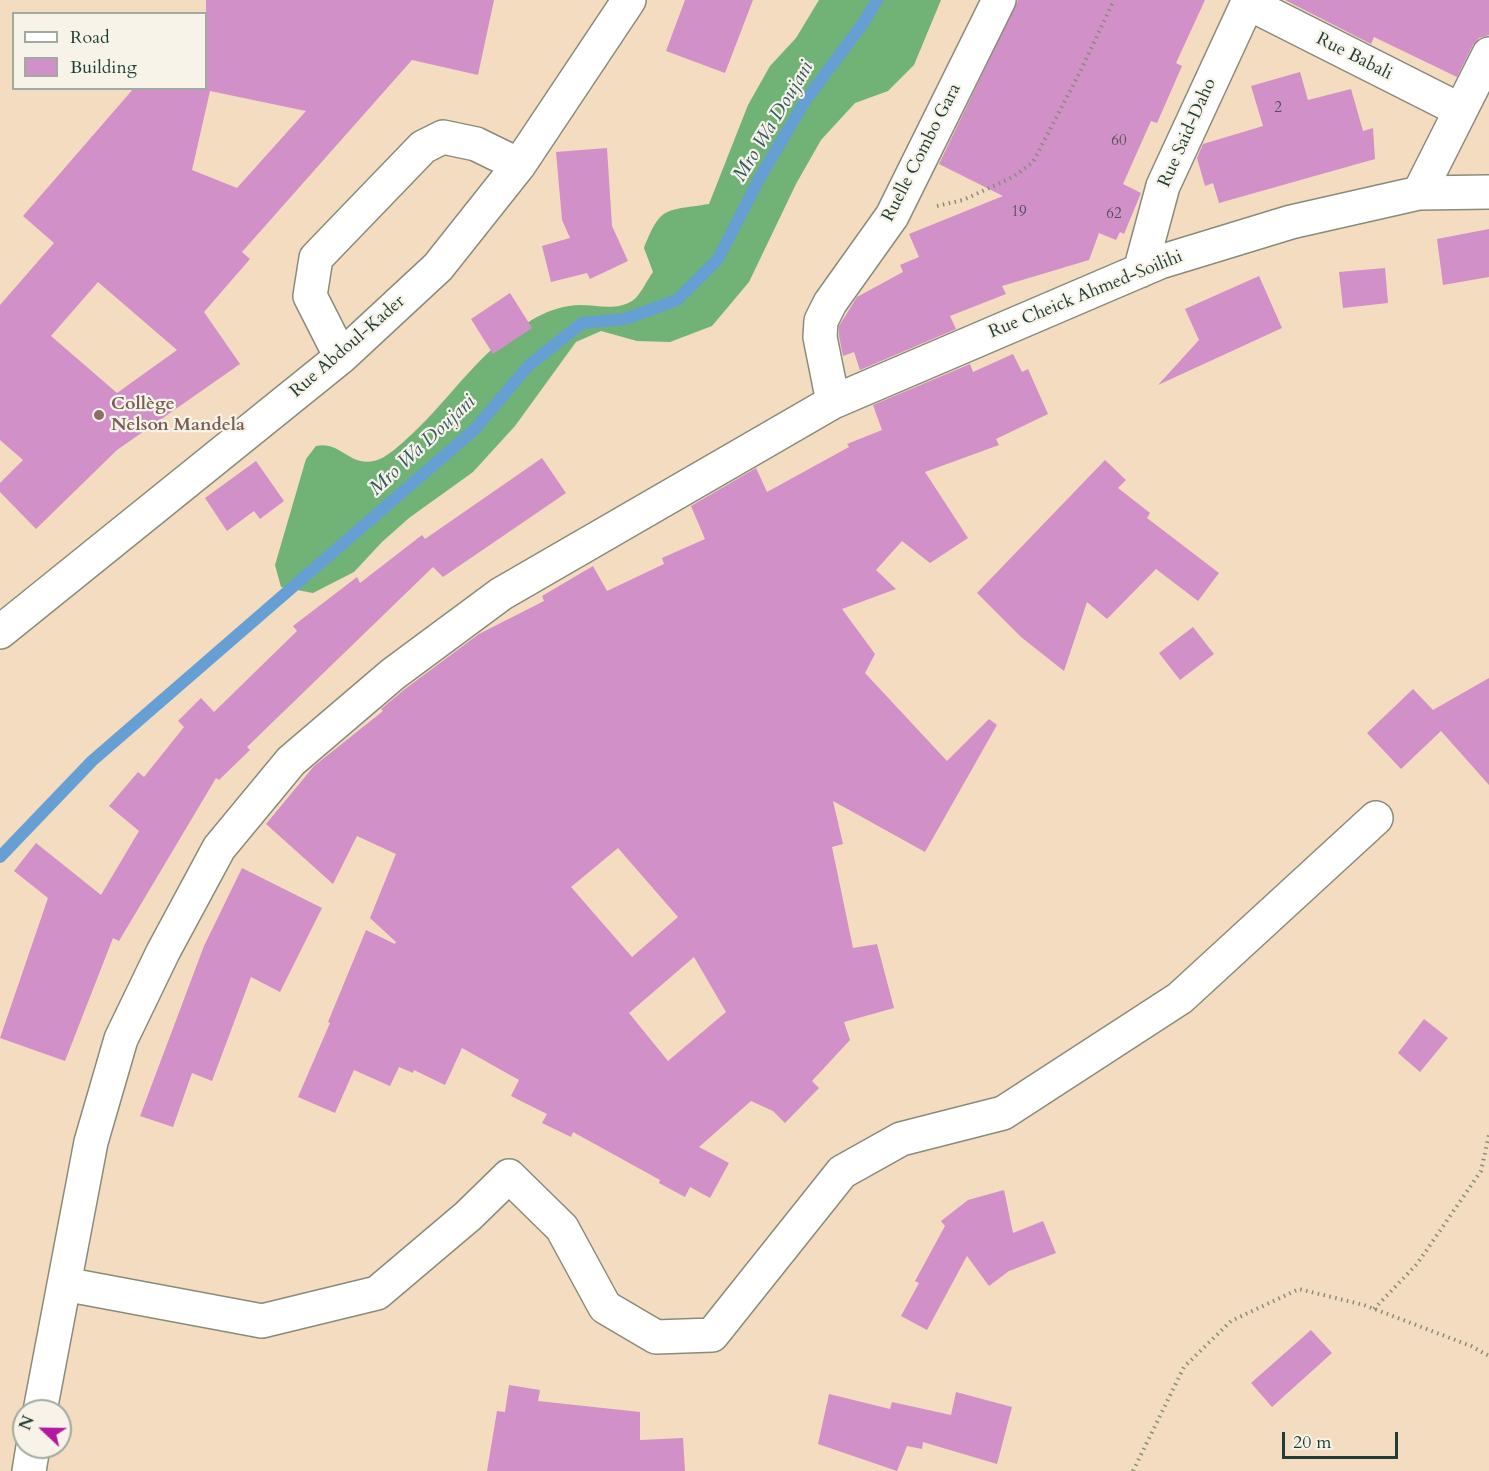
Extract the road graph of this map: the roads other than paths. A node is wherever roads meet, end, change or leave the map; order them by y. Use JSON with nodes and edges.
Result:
{"nodes":[{"id":1,"x":629,"y":0,"type":"edge"},
{"id":2,"x":999,"y":0,"type":"edge"},
{"id":3,"x":1249,"y":2,"type":"edge"},
{"id":4,"x":1489,"y":54,"type":"edge"},
{"id":5,"x":1460,"y":110,"type":"junction"},
{"id":6,"x":519,"y":165,"type":"junction"},
{"id":7,"x":1489,"y":192,"type":"edge"},
{"id":8,"x":1419,"y":193,"type":"junction"},
{"id":9,"x":1140,"y":271,"type":"junction"},
{"id":10,"x":341,"y":357,"type":"junction"},
{"id":11,"x":833,"y":402,"type":"junction"},
{"id":12,"x":0,"y":632,"type":"edge"},
{"id":13,"x":1376,"y":818,"type":"dead end"},
{"id":14,"x":64,"y":1284,"type":"junction"},
{"id":15,"x":42,"y":1399,"type":"edge"}],
"edges":[{"from":1,"to":6,"type":"street","name":"Rue Abdoul-Kader"},
{"from":2,"to":11,"type":"street","name":"Ruelle Combo Gara"},
{"from":3,"to":5,"type":"street","name":"Rue Babali"},
{"from":3,"to":9,"type":"street","name":"Rue Said-Daho"},
{"from":4,"to":5,"type":"street"},
{"from":5,"to":8,"type":"street"},
{"from":6,"to":10,"type":"street","name":"Rue Abdoul-Kader"},
{"from":6,"to":10,"type":"street"},
{"from":7,"to":8,"type":"street","name":"Rue Cheick Ahmed-Soilihi"},
{"from":8,"to":9,"type":"street","name":"Rue Cheick Ahmed-Soilihi"},
{"from":9,"to":11,"type":"street","name":"Rue Cheick Ahmed-Soilihi"},
{"from":10,"to":12,"type":"street","name":"Rue Abdoul-Kader"},
{"from":11,"to":14,"type":"street","name":"Rue Cheick Ahmed-Soilihi"},
{"from":13,"to":14,"type":"street"},
{"from":14,"to":15,"type":"street","name":"Rue Cheick Ahmed-Soilihi"}]}
